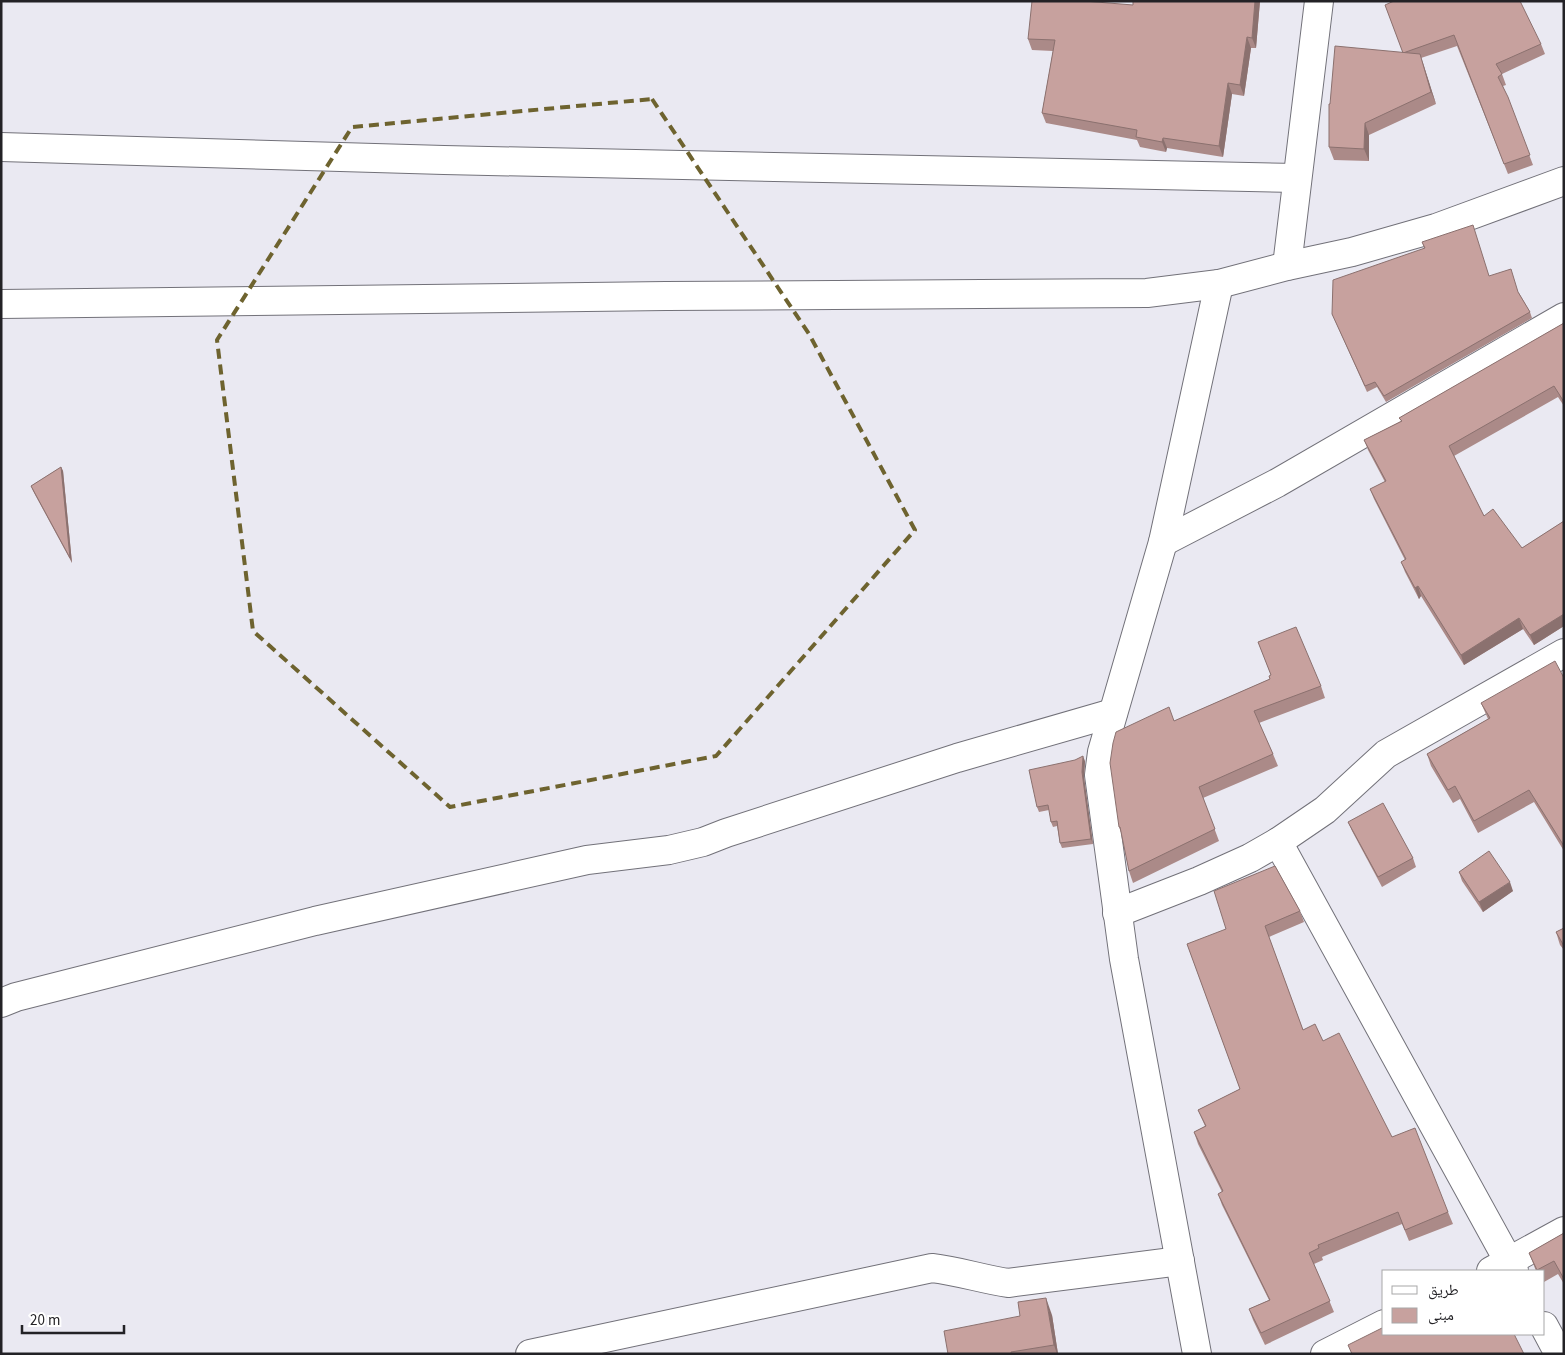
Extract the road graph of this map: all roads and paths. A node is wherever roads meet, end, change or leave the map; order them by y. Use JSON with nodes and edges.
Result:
{"nodes":[{"id":1,"x":1319,"y":1,"type":"edge"},
{"id":2,"x":1,"y":147,"type":"edge"},
{"id":3,"x":1297,"y":178,"type":"junction"},
{"id":4,"x":1564,"y":181,"type":"edge"},
{"id":5,"x":1287,"y":266,"type":"junction"},
{"id":6,"x":1220,"y":284,"type":"junction"},
{"id":7,"x":1,"y":304,"type":"edge"},
{"id":8,"x":1564,"y":317,"type":"edge"},
{"id":9,"x":1163,"y":542,"type":"junction"},
{"id":10,"x":1564,"y":653,"type":"edge"},
{"id":11,"x":1113,"y":713,"type":"junction"},
{"id":12,"x":1278,"y":842,"type":"junction"},
{"id":13,"x":1117,"y":913,"type":"junction"},
{"id":14,"x":1,"y":1003,"type":"edge"},
{"id":15,"x":1564,"y":1231,"type":"edge"},
{"id":16,"x":1180,"y":1261,"type":"junction"},
{"id":17,"x":1505,"y":1268,"type":"edge"},
{"id":18,"x":1382,"y":1325,"type":"edge"},
{"id":19,"x":1545,"y":1328,"type":"edge"},
{"id":20,"x":530,"y":1354,"type":"edge"},
{"id":21,"x":1196,"y":1354,"type":"edge"},
{"id":22,"x":1325,"y":1354,"type":"edge"},
{"id":23,"x":1559,"y":1354,"type":"edge"}],
"edges":[{"from":1,"to":3,"type":"street"},
{"from":2,"to":3,"type":"street"},
{"from":3,"to":5,"type":"street"},
{"from":4,"to":5,"type":"street"},
{"from":5,"to":6,"type":"street"},
{"from":6,"to":7,"type":"street"},
{"from":6,"to":9,"type":"street"},
{"from":8,"to":9,"type":"street"},
{"from":9,"to":11,"type":"street"},
{"from":10,"to":12,"type":"street"},
{"from":11,"to":13,"type":"street"},
{"from":11,"to":14,"type":"street"},
{"from":12,"to":13,"type":"street"},
{"from":12,"to":17,"type":"street"},
{"from":13,"to":16,"type":"street"},
{"from":15,"to":17,"type":"street"},
{"from":16,"to":20,"type":"street"},
{"from":16,"to":21,"type":"street"},
{"from":18,"to":22,"type":"street"},
{"from":19,"to":23,"type":"street"}]}
